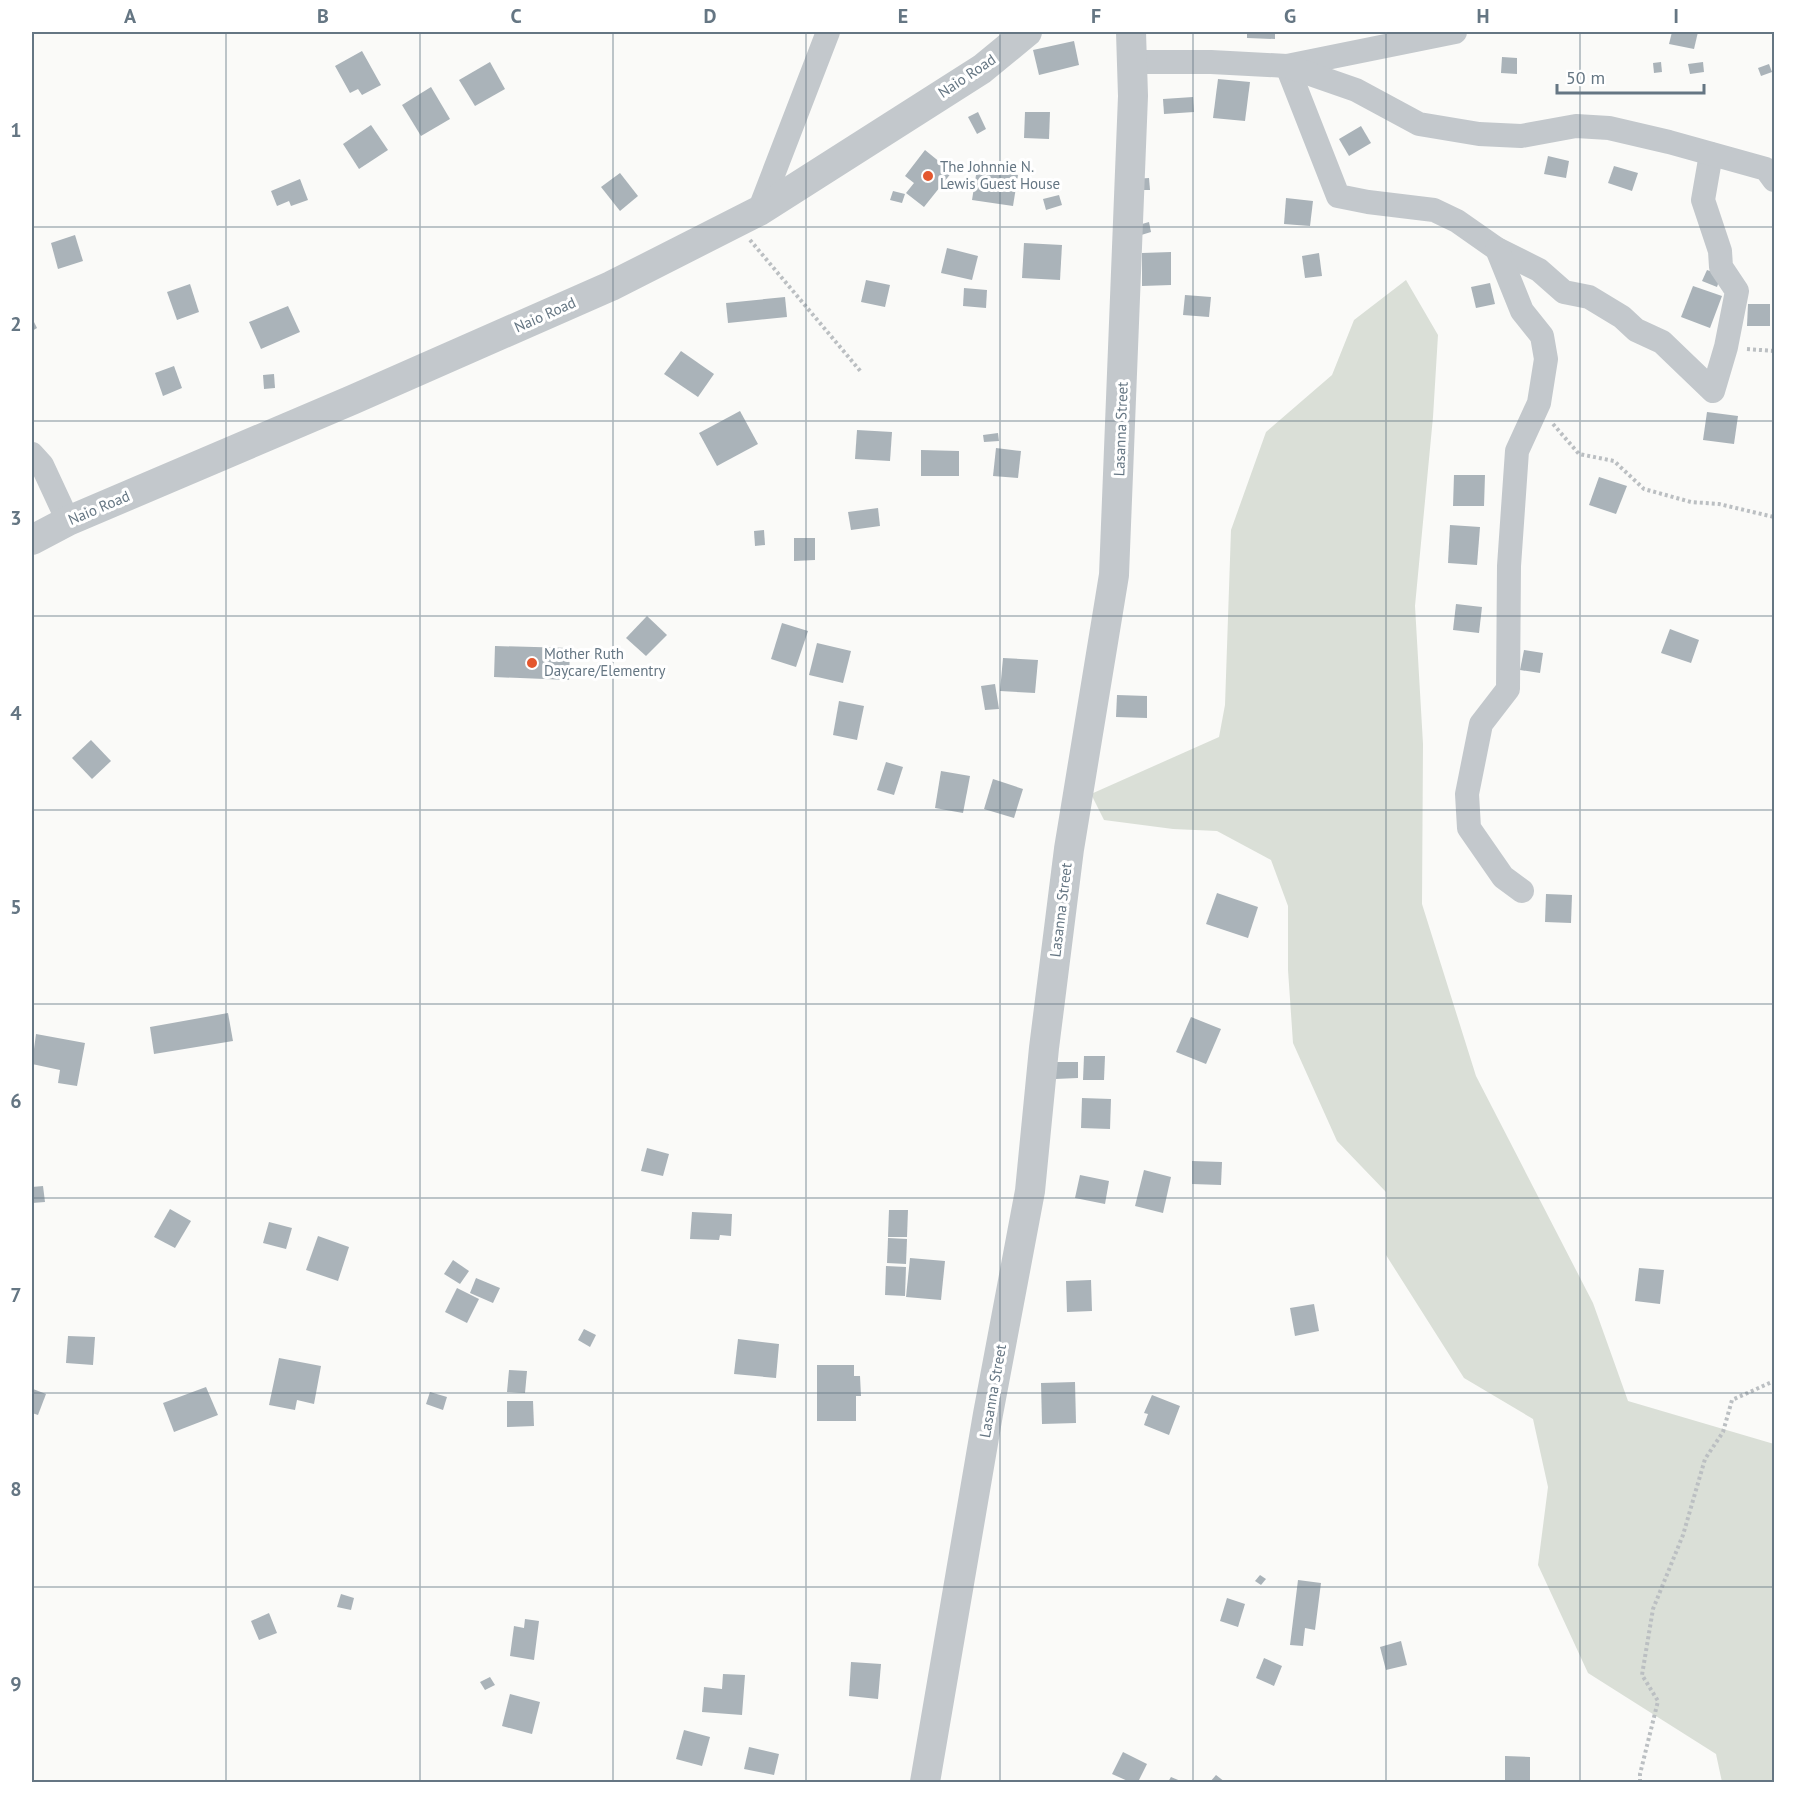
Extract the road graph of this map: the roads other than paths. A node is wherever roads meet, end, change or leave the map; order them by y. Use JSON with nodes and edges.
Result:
{"nodes":[{"id":1,"x":828,"y":32,"type":"edge"},
{"id":2,"x":1027,"y":32,"type":"edge"},
{"id":3,"x":1131,"y":32,"type":"edge"},
{"id":4,"x":1455,"y":32,"type":"edge"},
{"id":5,"x":1132,"y":62,"type":"junction"},
{"id":6,"x":1287,"y":66,"type":"junction"},
{"id":7,"x":1712,"y":154,"type":"junction"},
{"id":8,"x":1774,"y":180,"type":"edge"},
{"id":9,"x":759,"y":211,"type":"junction"},
{"id":10,"x":1497,"y":249,"type":"junction"},
{"id":11,"x":32,"y":454,"type":"edge"},
{"id":12,"x":68,"y":520,"type":"junction"},
{"id":13,"x":32,"y":540,"type":"edge"},
{"id":14,"x":1522,"y":891,"type":"dead end"},
{"id":15,"x":926,"y":1782,"type":"edge"}],
"edges":[{"from":1,"to":9,"type":"street"},
{"from":2,"to":9,"type":"street","name":"Naio Road"},
{"from":3,"to":5,"type":"street","name":"Lasanna Street"},
{"from":4,"to":6,"type":"street"},
{"from":5,"to":6,"type":"street"},
{"from":5,"to":15,"type":"street","name":"Lasanna Street"},
{"from":6,"to":7,"type":"street"},
{"from":6,"to":10,"type":"street"},
{"from":7,"to":8,"type":"street"},
{"from":7,"to":10,"type":"street"},
{"from":9,"to":12,"type":"street","name":"Naio Road"},
{"from":10,"to":14,"type":"street"},
{"from":11,"to":12,"type":"street"},
{"from":12,"to":13,"type":"street","name":"Naio Road"}]}
